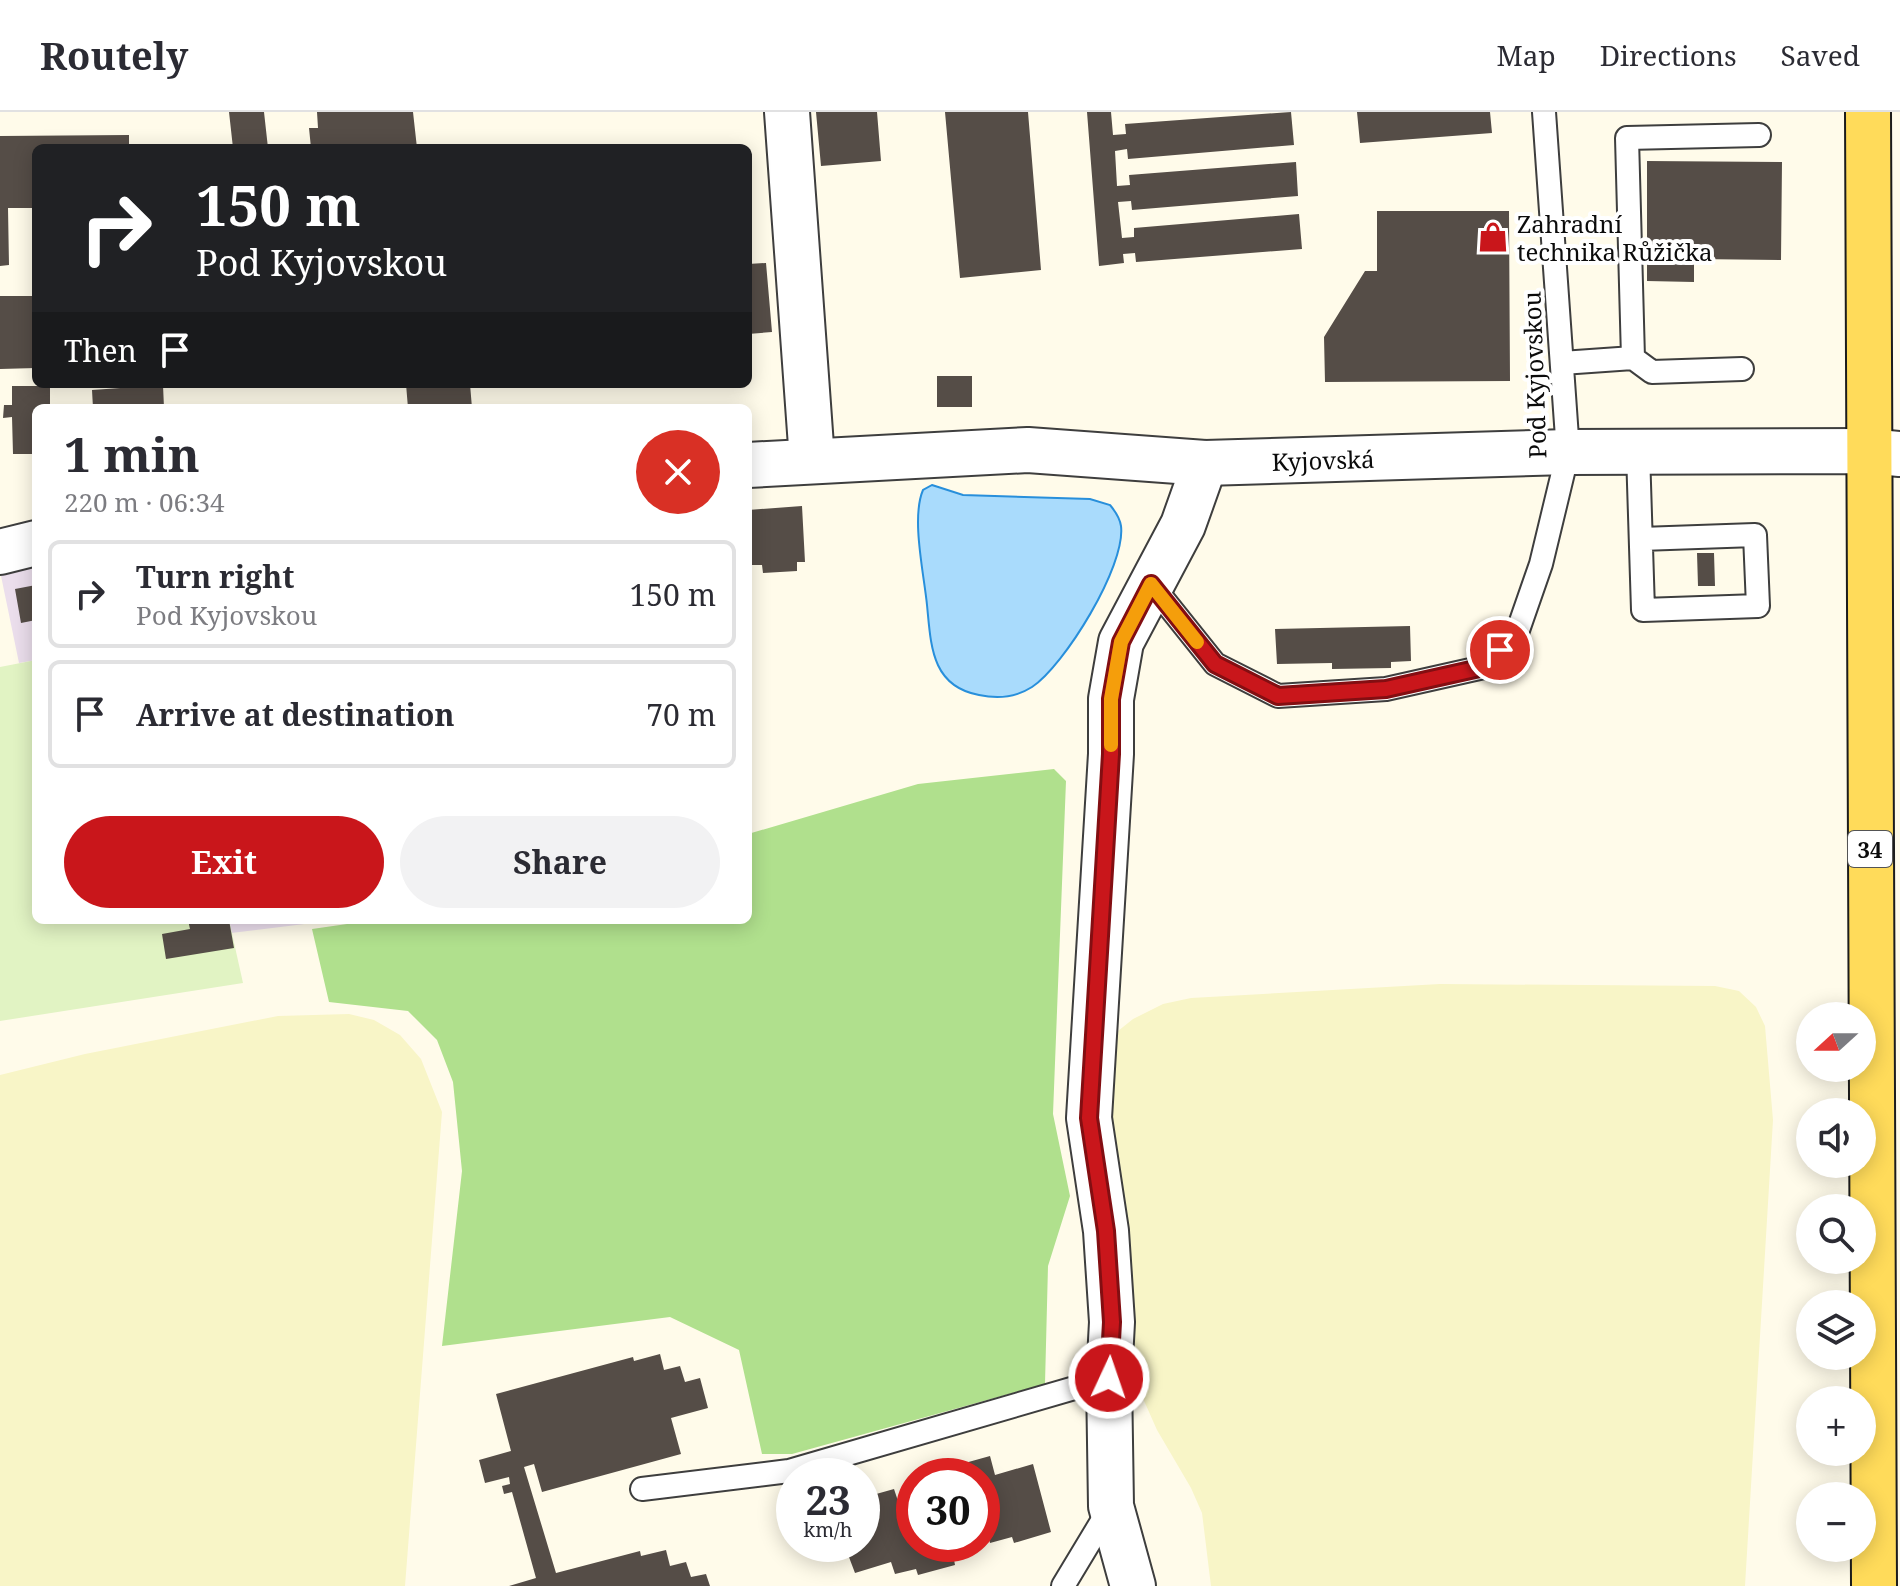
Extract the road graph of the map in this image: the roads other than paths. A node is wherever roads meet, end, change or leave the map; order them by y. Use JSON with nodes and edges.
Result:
{"nodes":[{"id":1,"x":787,"y":112,"type":"edge"},
{"id":2,"x":1544,"y":112,"type":"edge"},
{"id":3,"x":1868,"y":112,"type":"edge"},
{"id":4,"x":1759,"y":135,"type":"dead end"},
{"id":5,"x":1633,"y":358,"type":"junction"},
{"id":6,"x":1562,"y":363,"type":"junction"},
{"id":7,"x":1742,"y":369,"type":"dead end"},
{"id":8,"x":1568,"y":452,"type":"junction"},
{"id":9,"x":1638,"y":452,"type":"junction"},
{"id":10,"x":1884,"y":453,"type":"edge"},
{"id":11,"x":812,"y":460,"type":"junction"},
{"id":12,"x":1205,"y":463,"type":"junction"},
{"id":13,"x":752,"y":465,"type":"edge"},
{"id":14,"x":1641,"y":539,"type":"junction"},
{"id":15,"x":32,"y":544,"type":"edge"},
{"id":16,"x":0,"y":552,"type":"edge"},
{"id":17,"x":1151,"y":584,"type":"junction"},
{"id":18,"x":1109,"y":1378,"type":"junction"},
{"id":19,"x":642,"y":1489,"type":"dead end"},
{"id":20,"x":1111,"y":1506,"type":"junction"},
{"id":21,"x":1063,"y":1586,"type":"edge"},
{"id":22,"x":1133,"y":1586,"type":"edge"},
{"id":23,"x":1874,"y":1586,"type":"edge"}],
"edges":[{"from":1,"to":11,"type":"street"},
{"from":2,"to":6,"type":"lane","name":"Pod Kyjovskou"},
{"from":3,"to":10,"type":"main road","number":"34"},
{"from":4,"to":5,"type":"lane"},
{"from":5,"to":6,"type":"lane"},
{"from":5,"to":7,"type":"lane"},
{"from":6,"to":8,"type":"lane","name":"Pod Kyjovskou"},
{"from":8,"to":9,"type":"street","name":"Kyjovská"},
{"from":8,"to":12,"type":"street","name":"Kyjovská"},
{"from":8,"to":17,"type":"lane","name":"Pod Kyjovskou"},
{"from":9,"to":10,"type":"street","name":"Kyjovská"},
{"from":9,"to":14,"type":"lane"},
{"from":10,"to":23,"type":"main road","number":"34"},
{"from":11,"to":12,"type":"street","name":"Kyjovská"},
{"from":11,"to":13,"type":"street","name":"Kyjovská"},
{"from":12,"to":17,"type":"street"},
{"from":14,"to":14,"type":"lane"},
{"from":15,"to":16,"type":"street"},
{"from":17,"to":18,"type":"street"},
{"from":18,"to":19,"type":"lane"},
{"from":18,"to":20,"type":"street"},
{"from":20,"to":21,"type":"lane"},
{"from":20,"to":22,"type":"street"}]}
